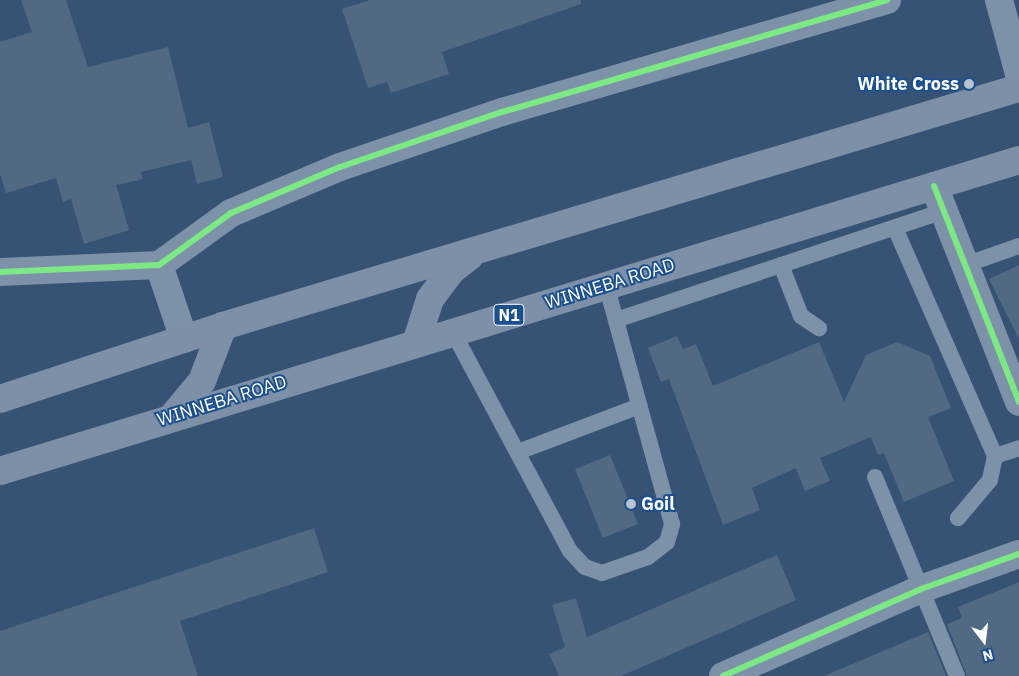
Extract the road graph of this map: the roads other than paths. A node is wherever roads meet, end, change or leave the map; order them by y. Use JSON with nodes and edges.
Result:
{"nodes":[{"id":1,"x":887,"y":0,"type":"edge"},
{"id":2,"x":999,"y":0,"type":"edge"},
{"id":3,"x":1019,"y":74,"type":"edge"},
{"id":4,"x":1019,"y":88,"type":"edge"},
{"id":5,"x":1019,"y":160,"type":"edge"},
{"id":6,"x":934,"y":186,"type":"junction"},
{"id":7,"x":944,"y":211,"type":"junction"},
{"id":8,"x":895,"y":228,"type":"junction"},
{"id":9,"x":1019,"y":246,"type":"edge"},
{"id":10,"x":478,"y":250,"type":"junction"},
{"id":11,"x":159,"y":265,"type":"junction"},
{"id":12,"x":965,"y":265,"type":"junction"},
{"id":13,"x":780,"y":266,"type":"junction"},
{"id":14,"x":0,"y":272,"type":"edge"},
{"id":15,"x":606,"y":284,"type":"junction"},
{"id":16,"x":616,"y":320,"type":"junction"},
{"id":17,"x":223,"y":326,"type":"junction"},
{"id":18,"x":819,"y":328,"type":"dead end"},
{"id":19,"x":453,"y":332,"type":"junction"},
{"id":20,"x":184,"y":339,"type":"junction"},
{"id":21,"x":416,"y":343,"type":"junction"},
{"id":22,"x":0,"y":399,"type":"edge"},
{"id":23,"x":1019,"y":402,"type":"edge"},
{"id":24,"x":640,"y":406,"type":"junction"},
{"id":25,"x":173,"y":416,"type":"junction"},
{"id":26,"x":1019,"y":448,"type":"edge"},
{"id":27,"x":518,"y":452,"type":"junction"},
{"id":28,"x":996,"y":456,"type":"junction"},
{"id":29,"x":0,"y":472,"type":"edge"},
{"id":30,"x":875,"y":477,"type":"dead end"},
{"id":31,"x":958,"y":518,"type":"dead end"},
{"id":32,"x":1019,"y":554,"type":"edge"},
{"id":33,"x":921,"y":589,"type":"junction"},
{"id":34,"x":723,"y":676,"type":"edge"},
{"id":35,"x":957,"y":676,"type":"edge"}],
"edges":[{"from":1,"to":11,"type":"street"},
{"from":2,"to":3,"type":"street"},
{"from":4,"to":10,"type":"highway"},
{"from":5,"to":6,"type":"highway","name":"WINNEBA ROAD","number":"N1"},
{"from":6,"to":7,"type":"street"},
{"from":6,"to":15,"type":"highway","name":"WINNEBA ROAD","number":"N1"},
{"from":7,"to":8,"type":"lane"},
{"from":7,"to":12,"type":"street"},
{"from":8,"to":13,"type":"lane"},
{"from":8,"to":28,"type":"lane"},
{"from":9,"to":12,"type":"lane"},
{"from":10,"to":17,"type":"highway"},
{"from":10,"to":21,"type":"highway"},
{"from":11,"to":14,"type":"street"},
{"from":11,"to":20,"type":"street"},
{"from":12,"to":23,"type":"street"},
{"from":13,"to":16,"type":"lane"},
{"from":13,"to":18,"type":"lane"},
{"from":15,"to":16,"type":"lane"},
{"from":15,"to":19,"type":"highway","name":"WINNEBA ROAD","number":"N1"},
{"from":16,"to":24,"type":"lane"},
{"from":17,"to":20,"type":"highway"},
{"from":17,"to":25,"type":"highway"},
{"from":19,"to":21,"type":"highway","name":"WINNEBA ROAD","number":"N1"},
{"from":19,"to":27,"type":"lane"},
{"from":20,"to":22,"type":"highway"},
{"from":21,"to":25,"type":"highway","name":"WINNEBA ROAD","number":"N1"},
{"from":24,"to":27,"type":"lane"},
{"from":24,"to":27,"type":"lane"},
{"from":25,"to":29,"type":"highway","name":"WINNEBA ROAD","number":"N1"},
{"from":26,"to":28,"type":"lane"},
{"from":28,"to":31,"type":"lane"},
{"from":30,"to":33,"type":"lane"},
{"from":32,"to":33,"type":"street"},
{"from":33,"to":34,"type":"street"},
{"from":33,"to":35,"type":"lane"}]}
